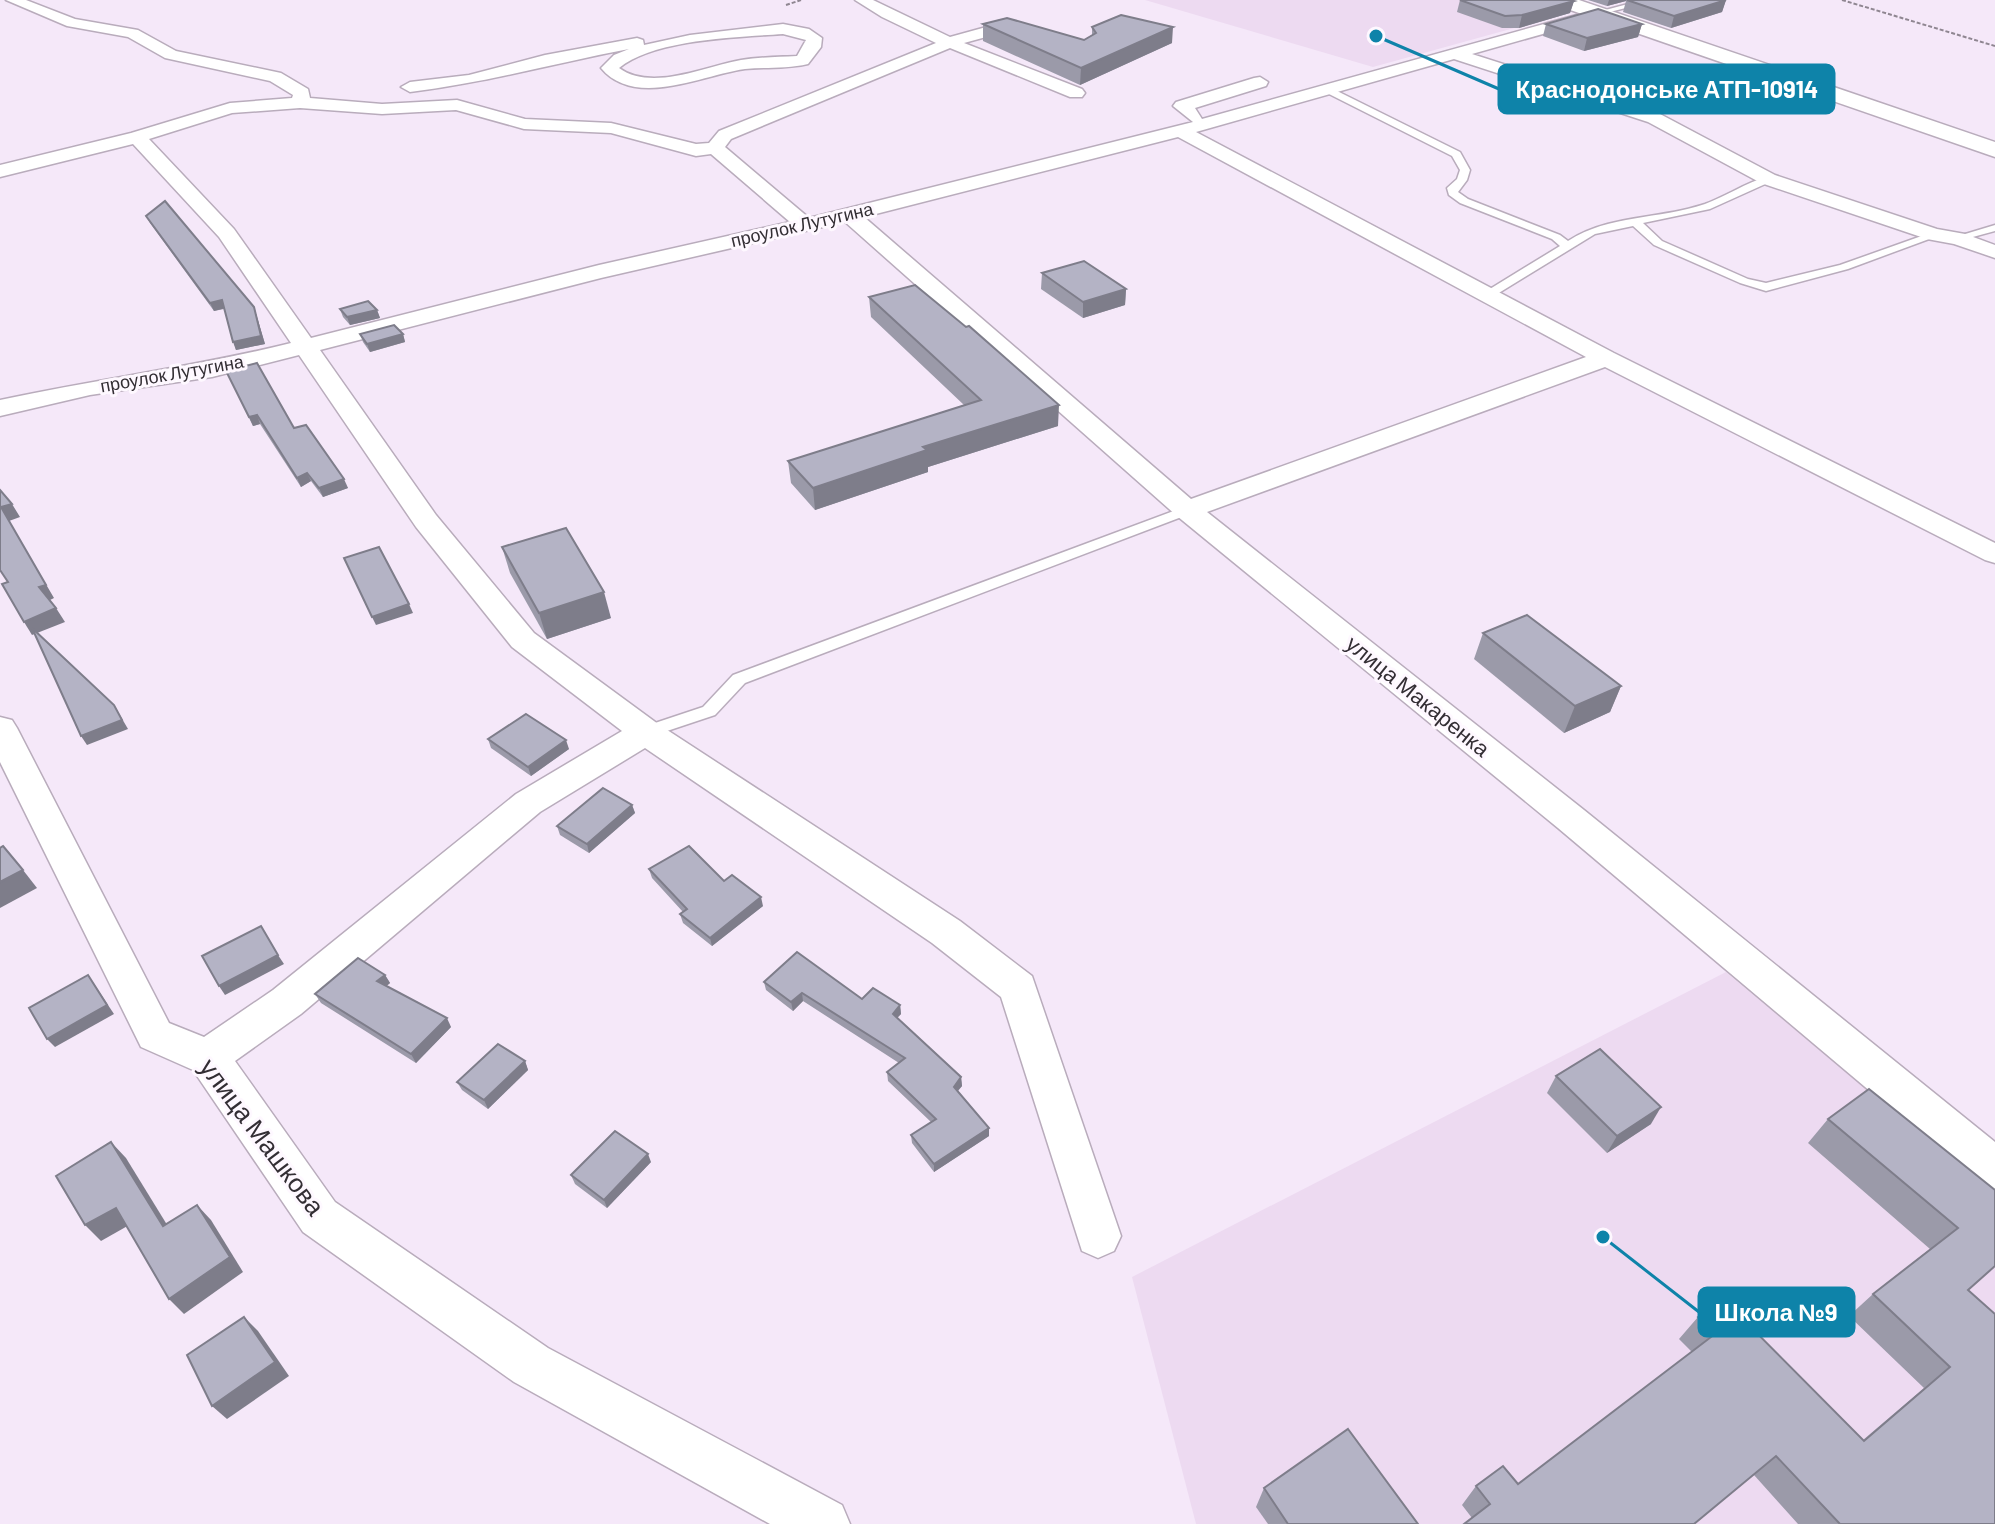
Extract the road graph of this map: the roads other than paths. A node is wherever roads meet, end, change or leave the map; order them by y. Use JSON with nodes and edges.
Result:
{"nodes":[{"id":1,"x":13,"y":0,"type":"edge"},
{"id":2,"x":862,"y":0,"type":"edge"},
{"id":3,"x":1560,"y":0,"type":"edge"},
{"id":4,"x":1653,"y":0,"type":"edge"},
{"id":5,"x":1598,"y":13,"type":"junction"},
{"id":6,"x":666,"y":38,"type":"dead end"},
{"id":7,"x":1054,"y":40,"type":"edge"},
{"id":8,"x":950,"y":43,"type":"junction"},
{"id":9,"x":1455,"y":43,"type":"junction"},
{"id":10,"x":815,"y":76,"type":"junction"},
{"id":11,"x":1260,"y":82,"type":"dead end"},
{"id":12,"x":1328,"y":90,"type":"junction"},
{"id":13,"x":1076,"y":93,"type":"dead end"},
{"id":14,"x":301,"y":98,"type":"junction"},
{"id":15,"x":1206,"y":123,"type":"junction"},
{"id":16,"x":1180,"y":131,"type":"junction"},
{"id":17,"x":137,"y":137,"type":"junction"},
{"id":18,"x":715,"y":148,"type":"junction"},
{"id":19,"x":1995,"y":150,"type":"edge"},
{"id":20,"x":0,"y":171,"type":"edge"},
{"id":21,"x":1768,"y":179,"type":"junction"},
{"id":22,"x":849,"y":215,"type":"junction"},
{"id":23,"x":1633,"y":220,"type":"junction"},
{"id":24,"x":804,"y":224,"type":"junction"},
{"id":25,"x":1995,"y":228,"type":"edge"},
{"id":26,"x":1934,"y":235,"type":"junction"},
{"id":27,"x":1958,"y":238,"type":"junction"},
{"id":28,"x":1567,"y":246,"type":"junction"},
{"id":29,"x":1995,"y":252,"type":"edge"},
{"id":30,"x":1489,"y":295,"type":"junction"},
{"id":31,"x":306,"y":348,"type":"junction"},
{"id":32,"x":1606,"y":358,"type":"junction"},
{"id":33,"x":0,"y":408,"type":"edge"},
{"id":34,"x":1187,"y":510,"type":"junction"},
{"id":35,"x":1995,"y":554,"type":"edge"},
{"id":36,"x":0,"y":728,"type":"edge"},
{"id":37,"x":646,"y":732,"type":"junction"},
{"id":38,"x":208,"y":1057,"type":"junction"},
{"id":39,"x":1995,"y":1169,"type":"edge"},
{"id":40,"x":1098,"y":1236,"type":"dead end"},
{"id":41,"x":823,"y":1524,"type":"edge"}],
"edges":[{"from":1,"to":14,"type":"street"},
{"from":2,"to":8,"type":"street"},
{"from":3,"to":5,"type":"highway"},
{"from":4,"to":5,"type":"lane"},
{"from":5,"to":9,"type":"street","name":"проулок Лутугина"},
{"from":5,"to":19,"type":"highway"},
{"from":6,"to":14,"type":"street"},
{"from":7,"to":8,"type":"street"},
{"from":8,"to":10,"type":"street"},
{"from":8,"to":13,"type":"street"},
{"from":9,"to":12,"type":"street","name":"проулок Лутугина"},
{"from":9,"to":21,"type":"street"},
{"from":10,"to":10,"type":"street"},
{"from":10,"to":18,"type":"street"},
{"from":11,"to":15,"type":"street"},
{"from":12,"to":15,"type":"street","name":"проулок Лутугина"},
{"from":12,"to":28,"type":"lane"},
{"from":14,"to":17,"type":"street"},
{"from":14,"to":18,"type":"street"},
{"from":15,"to":16,"type":"street","name":"проулок Лутугина"},
{"from":16,"to":22,"type":"street","name":"проулок Лутугина"},
{"from":16,"to":30,"type":"street"},
{"from":17,"to":20,"type":"street"},
{"from":17,"to":31,"type":"street"},
{"from":18,"to":24,"type":"street"},
{"from":21,"to":23,"type":"lane"},
{"from":21,"to":26,"type":"street"},
{"from":22,"to":24,"type":"street","name":"проулок Лутугина"},
{"from":22,"to":34,"type":"street","name":"улица Макаренка"},
{"from":23,"to":26,"type":"lane"},
{"from":23,"to":28,"type":"lane"},
{"from":24,"to":31,"type":"street","name":"проулок Лутугина"},
{"from":25,"to":27,"type":"lane"},
{"from":26,"to":27,"type":"street"},
{"from":27,"to":29,"type":"street"},
{"from":28,"to":30,"type":"lane"},
{"from":30,"to":32,"type":"street"},
{"from":31,"to":33,"type":"street","name":"проулок Лутугина"},
{"from":31,"to":37,"type":"street"},
{"from":32,"to":34,"type":"street"},
{"from":32,"to":35,"type":"street"},
{"from":34,"to":37,"type":"lane"},
{"from":34,"to":39,"type":"street","name":"улица Макаренка"},
{"from":36,"to":38,"type":"street","name":"улица Машкова"},
{"from":37,"to":38,"type":"street"},
{"from":37,"to":40,"type":"street"},
{"from":38,"to":41,"type":"street","name":"улица Машкова"}]}
